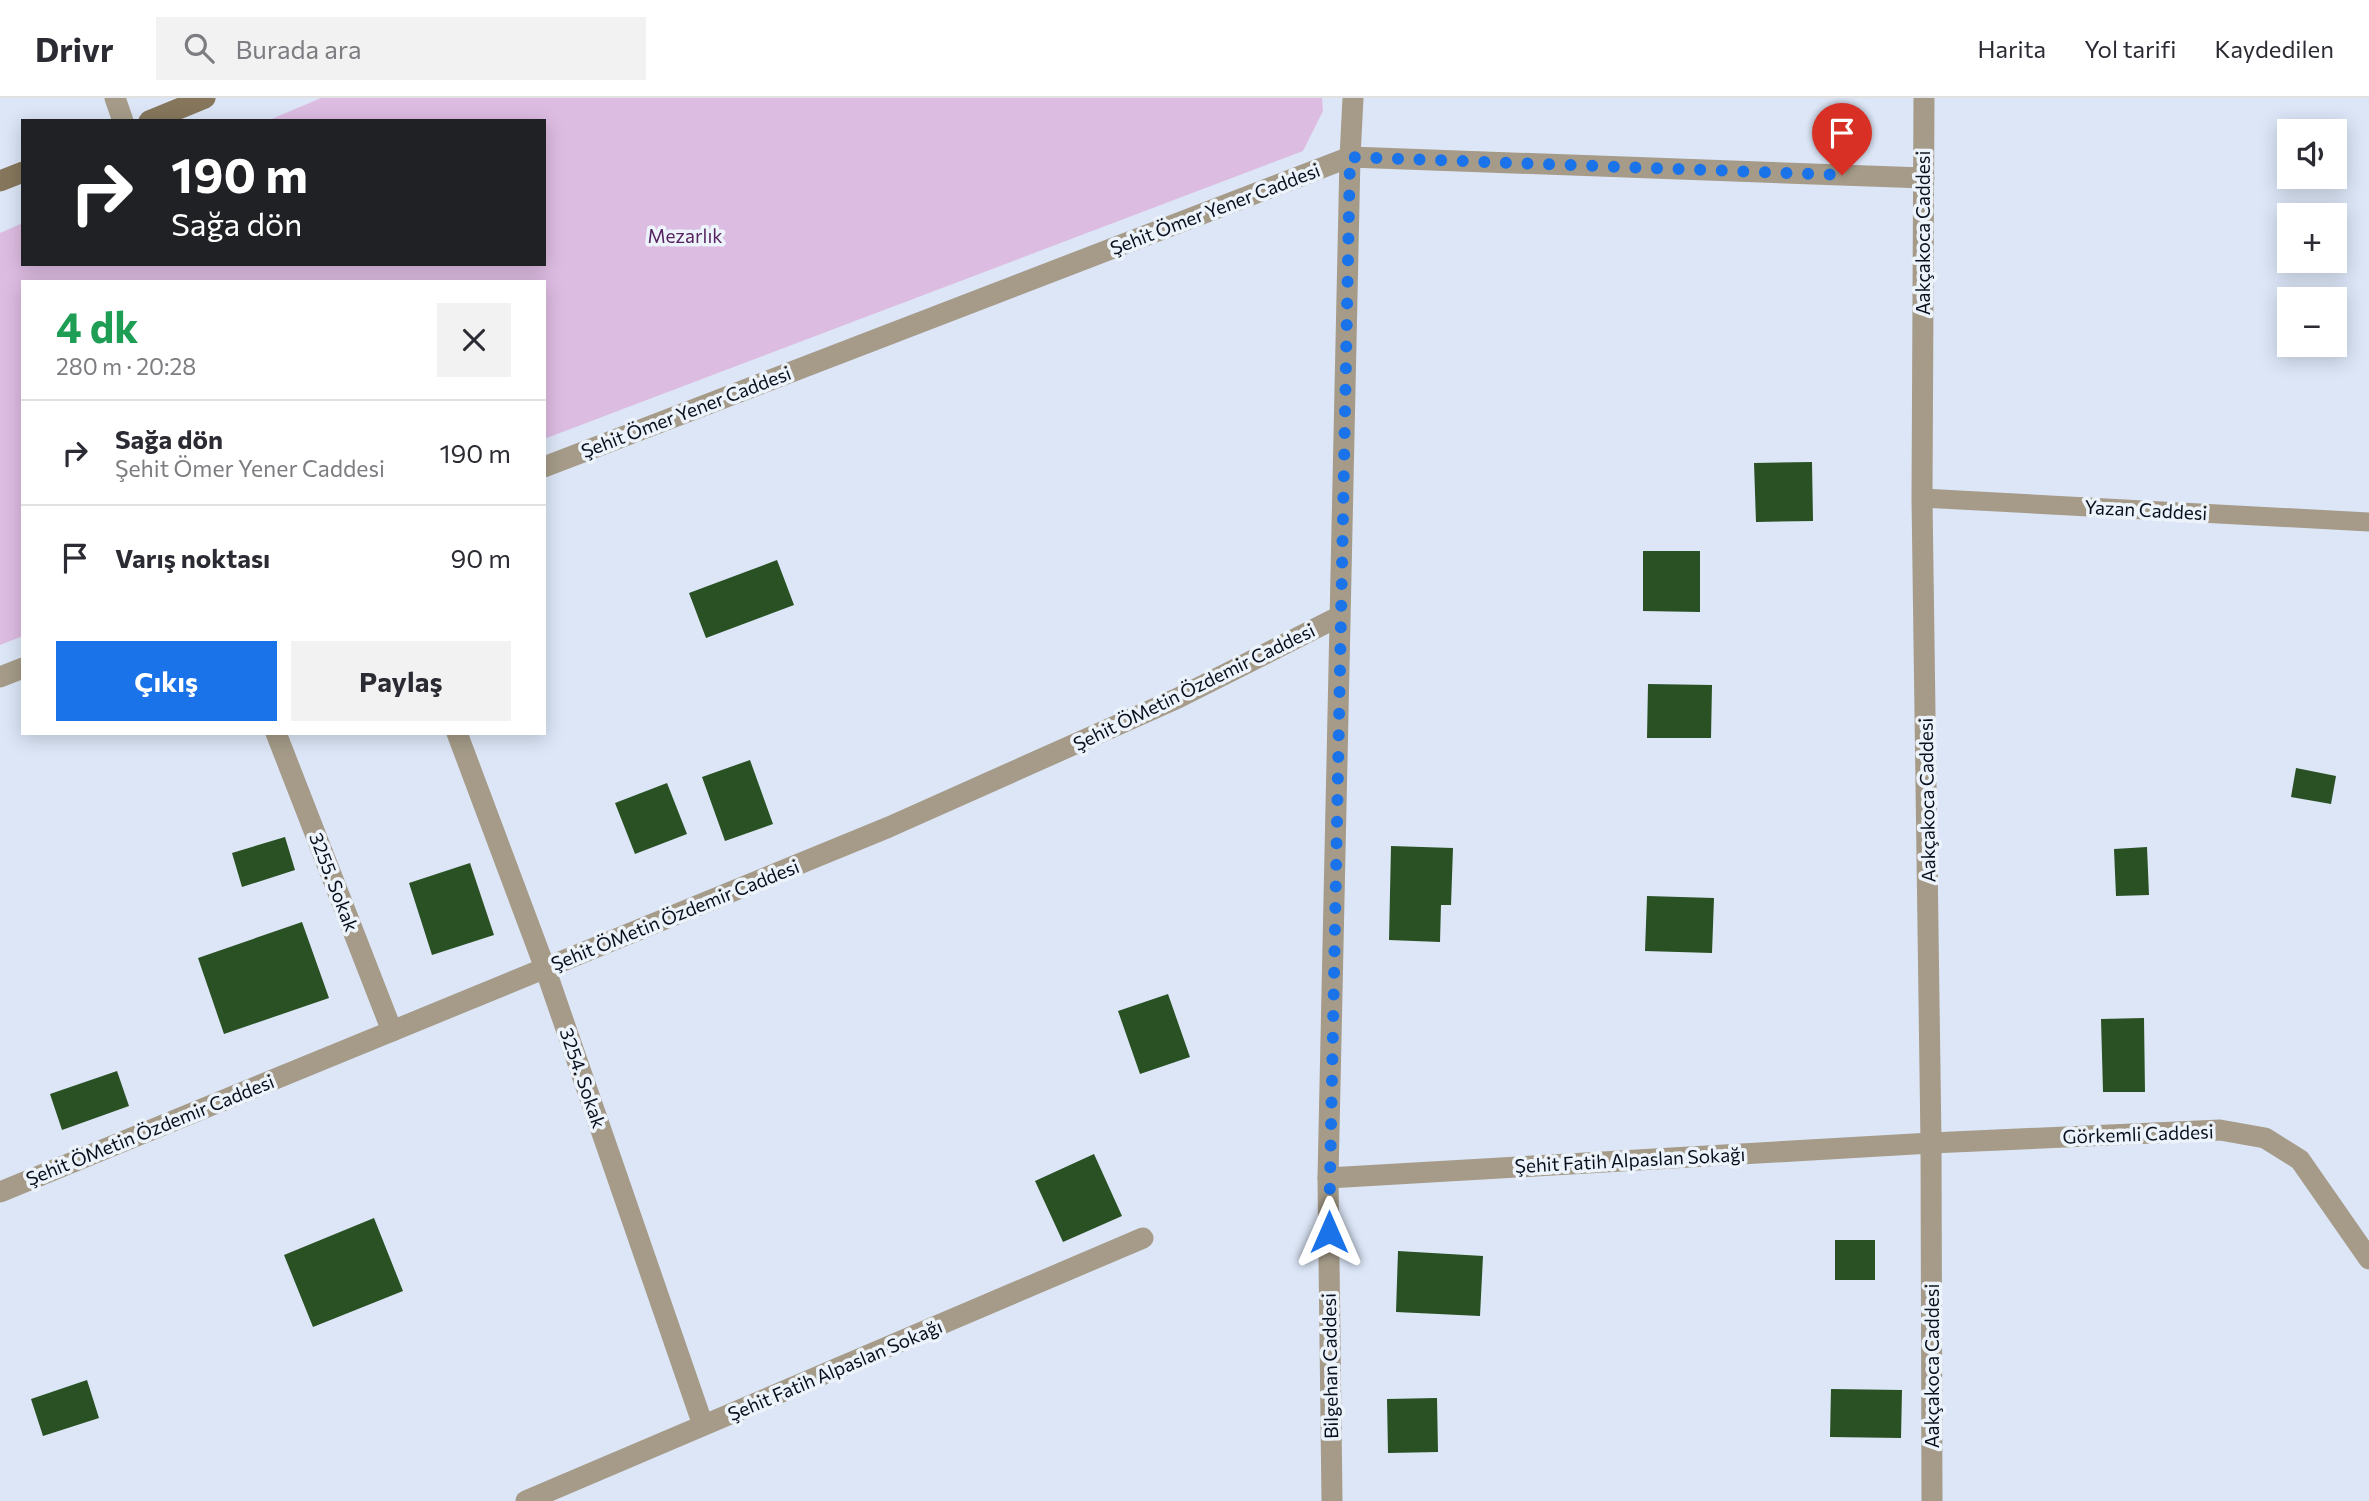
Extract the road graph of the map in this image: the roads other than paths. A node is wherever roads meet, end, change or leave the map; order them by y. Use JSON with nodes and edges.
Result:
{"nodes":[{"id":1,"x":115,"y":98,"type":"edge"},
{"id":2,"x":205,"y":98,"type":"edge"},
{"id":3,"x":1353,"y":98,"type":"edge"},
{"id":4,"x":1924,"y":98,"type":"edge"},
{"id":5,"x":121,"y":119,"type":"edge"},
{"id":6,"x":154,"y":119,"type":"edge"},
{"id":7,"x":1350,"y":157,"type":"junction"},
{"id":8,"x":21,"y":173,"type":"edge"},
{"id":9,"x":1924,"y":178,"type":"junction"},
{"id":10,"x":0,"y":181,"type":"edge"},
{"id":11,"x":546,"y":466,"type":"edge"},
{"id":12,"x":1922,"y":498,"type":"junction"},
{"id":13,"x":2369,"y":522,"type":"edge"},
{"id":14,"x":1340,"y":616,"type":"junction"},
{"id":15,"x":21,"y":669,"type":"edge"},
{"id":16,"x":0,"y":677,"type":"edge"},
{"id":17,"x":277,"y":735,"type":"edge"},
{"id":18,"x":458,"y":735,"type":"edge"},
{"id":19,"x":545,"y":968,"type":"junction"},
{"id":20,"x":392,"y":1031,"type":"junction"},
{"id":21,"x":1931,"y":1143,"type":"junction"},
{"id":22,"x":1328,"y":1178,"type":"junction"},
{"id":23,"x":0,"y":1192,"type":"edge"},
{"id":24,"x":1143,"y":1238,"type":"dead end"},
{"id":25,"x":2369,"y":1259,"type":"edge"},
{"id":26,"x":703,"y":1426,"type":"junction"},
{"id":27,"x":526,"y":1501,"type":"edge"},
{"id":28,"x":1332,"y":1501,"type":"edge"},
{"id":29,"x":1932,"y":1501,"type":"edge"}],
"edges":[{"from":1,"to":5,"type":"street"},
{"from":2,"to":6,"type":"main road"},
{"from":3,"to":7,"type":"street","name":"Bilgehan Caddesi"},
{"from":4,"to":9,"type":"street","name":"Aakçakoca Caddesi"},
{"from":7,"to":9,"type":"street","name":"Şehit Ömer Yener Caddesi"},
{"from":7,"to":11,"type":"street","name":"Şehit Ömer Yener Caddesi"},
{"from":7,"to":14,"type":"street","name":"Bilgehan Caddesi"},
{"from":8,"to":10,"type":"main road"},
{"from":9,"to":12,"type":"street","name":"Aakçakoca Caddesi"},
{"from":12,"to":13,"type":"lane","name":"Yazan Caddesi"},
{"from":12,"to":21,"type":"street","name":"Aakçakoca Caddesi"},
{"from":14,"to":19,"type":"street","name":"Şehit ÖMetin Özdemir Caddesi"},
{"from":14,"to":22,"type":"street","name":"Bilgehan Caddesi"},
{"from":15,"to":16,"type":"street"},
{"from":17,"to":20,"type":"street","name":"3255. Sokak"},
{"from":18,"to":19,"type":"street","name":"3254. Sokak"},
{"from":19,"to":20,"type":"street","name":"Şehit ÖMetin Özdemir Caddesi"},
{"from":19,"to":26,"type":"street","name":"3254. Sokak"},
{"from":20,"to":23,"type":"street","name":"Şehit ÖMetin Özdemir Caddesi"},
{"from":21,"to":22,"type":"street","name":"Şehit Fatih Alpaslan Sokağı"},
{"from":21,"to":25,"type":"street","name":"Görkemli Caddesi"},
{"from":21,"to":29,"type":"street","name":"Aakçakoca Caddesi"},
{"from":22,"to":28,"type":"street","name":"Bilgehan Caddesi"},
{"from":24,"to":26,"type":"street","name":"Şehit Fatih Alpaslan Sokağı"},
{"from":26,"to":27,"type":"street","name":"Şehit Fatih Alpaslan Sokağı"}]}
